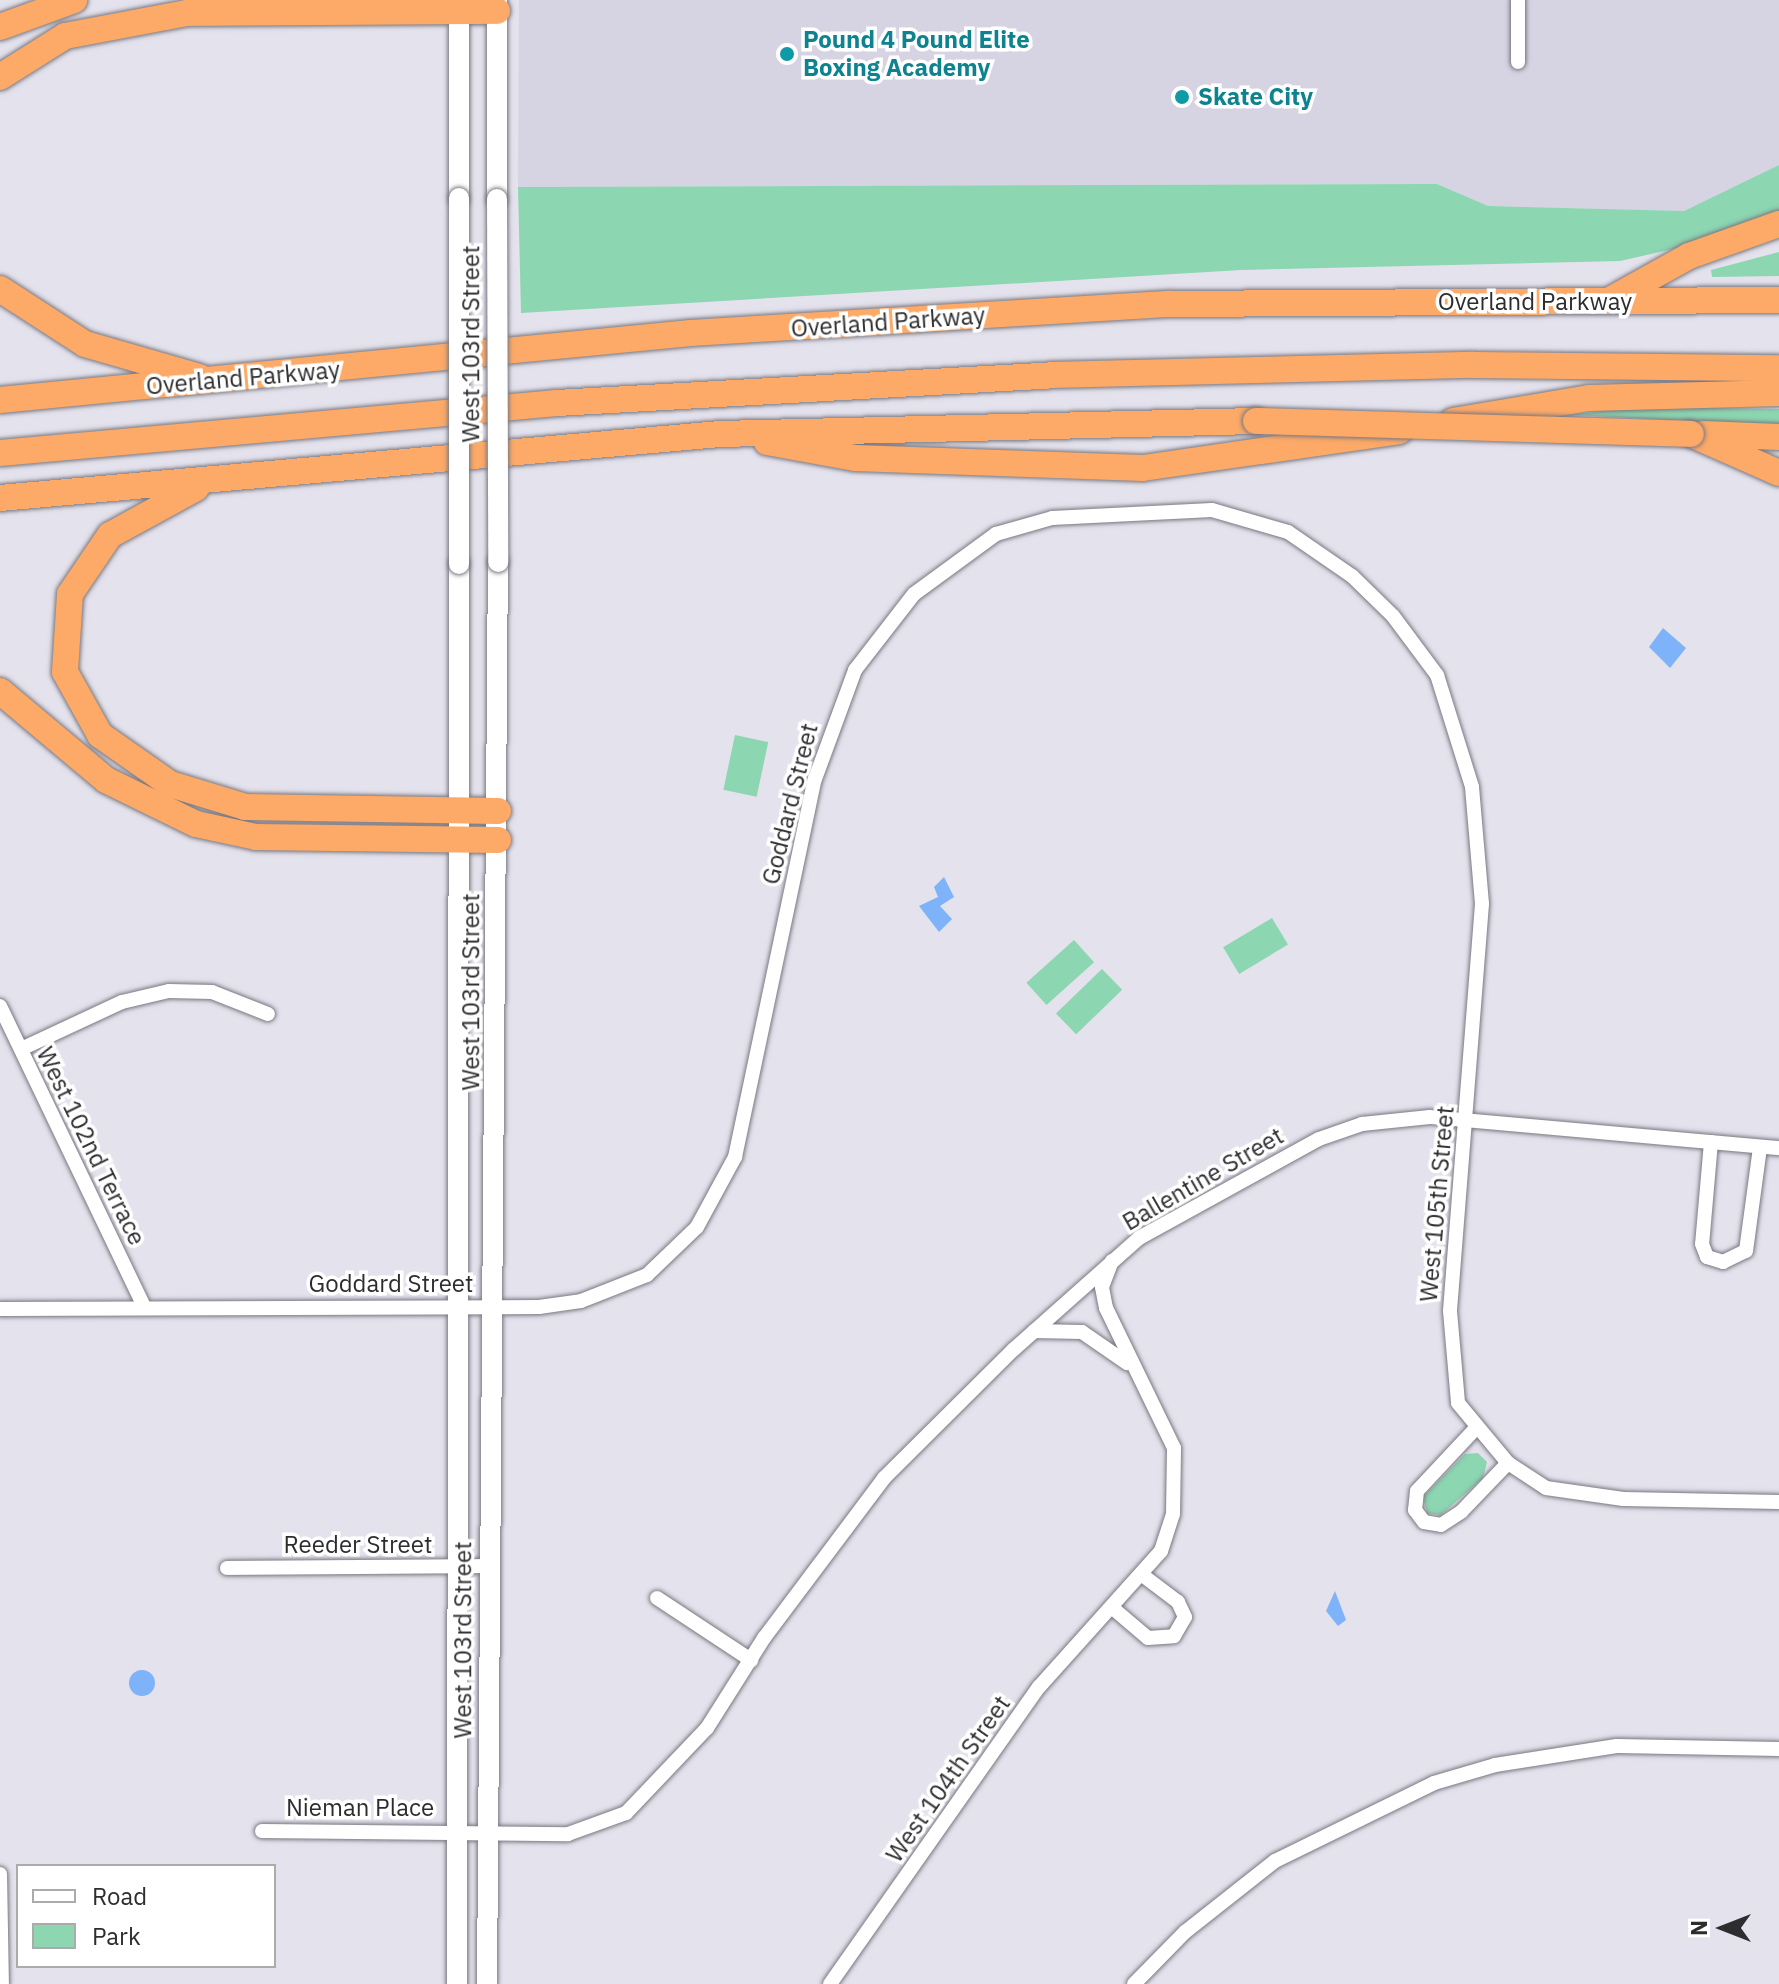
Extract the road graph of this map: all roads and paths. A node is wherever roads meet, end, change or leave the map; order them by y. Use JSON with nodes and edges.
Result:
{"nodes":[{"id":1,"x":74,"y":0,"type":"edge"},
{"id":2,"x":1518,"y":0,"type":"edge"},
{"id":3,"x":459,"y":6,"type":"edge"},
{"id":4,"x":497,"y":6,"type":"edge"},
{"id":5,"x":0,"y":27,"type":"edge"},
{"id":6,"x":1518,"y":62,"type":"dead end"},
{"id":7,"x":0,"y":77,"type":"edge"},
{"id":8,"x":1779,"y":224,"type":"edge"},
{"id":9,"x":0,"y":289,"type":"edge"},
{"id":10,"x":1779,"y":300,"type":"edge"},
{"id":11,"x":1606,"y":302,"type":"junction"},
{"id":12,"x":1779,"y":368,"type":"edge"},
{"id":13,"x":211,"y":381,"type":"junction"},
{"id":14,"x":1779,"y":393,"type":"edge"},
{"id":15,"x":0,"y":400,"type":"edge"},
{"id":16,"x":720,"y":434,"type":"junction"},
{"id":17,"x":1691,"y":434,"type":"junction"},
{"id":18,"x":1779,"y":437,"type":"edge"},
{"id":19,"x":0,"y":453,"type":"edge"},
{"id":20,"x":1779,"y":473,"type":"edge"},
{"id":21,"x":212,"y":480,"type":"junction"},
{"id":22,"x":0,"y":498,"type":"edge"},
{"id":23,"x":0,"y":691,"type":"edge"},
{"id":24,"x":460,"y":811,"type":"junction"},
{"id":25,"x":498,"y":811,"type":"junction"},
{"id":26,"x":459,"y":839,"type":"junction"},
{"id":27,"x":498,"y":840,"type":"junction"},
{"id":28,"x":1476,"y":976,"type":"joint"},
{"id":29,"x":0,"y":1006,"type":"edge"},
{"id":30,"x":268,"y":1014,"type":"dead end"},
{"id":31,"x":21,"y":1049,"type":"junction"},
{"id":32,"x":1466,"y":1118,"type":"junction"},
{"id":33,"x":1711,"y":1142,"type":"junction"},
{"id":34,"x":1760,"y":1147,"type":"junction"},
{"id":35,"x":1779,"y":1148,"type":"edge"},
{"id":36,"x":1114,"y":1257,"type":"junction"},
{"id":37,"x":143,"y":1305,"type":"junction"},
{"id":38,"x":460,"y":1306,"type":"junction"},
{"id":39,"x":496,"y":1307,"type":"junction"},
{"id":40,"x":0,"y":1309,"type":"edge"},
{"id":41,"x":1034,"y":1331,"type":"junction"},
{"id":42,"x":1136,"y":1371,"type":"junction"},
{"id":43,"x":1476,"y":1428,"type":"junction"},
{"id":44,"x":1508,"y":1463,"type":"junction"},
{"id":45,"x":1779,"y":1502,"type":"edge"},
{"id":46,"x":459,"y":1566,"type":"junction"},
{"id":47,"x":489,"y":1566,"type":"junction"},
{"id":48,"x":227,"y":1568,"type":"dead end"},
{"id":49,"x":1145,"y":1577,"type":"junction"},
{"id":50,"x":657,"y":1598,"type":"dead end"},
{"id":51,"x":1115,"y":1610,"type":"junction"},
{"id":52,"x":751,"y":1660,"type":"junction"},
{"id":53,"x":1779,"y":1749,"type":"edge"},
{"id":54,"x":457,"y":1830,"type":"junction"},
{"id":55,"x":262,"y":1831,"type":"dead end"},
{"id":56,"x":488,"y":1832,"type":"junction"},
{"id":57,"x":0,"y":1874,"type":"edge"},
{"id":58,"x":2,"y":1984,"type":"edge"},
{"id":59,"x":457,"y":1984,"type":"edge"},
{"id":60,"x":487,"y":1984,"type":"edge"},
{"id":61,"x":830,"y":1984,"type":"edge"},
{"id":62,"x":1134,"y":1984,"type":"edge"}],
"edges":[{"from":1,"to":5,"type":"highway"},
{"from":2,"to":6,"type":"street"},
{"from":3,"to":4,"type":"highway"},
{"from":3,"to":7,"type":"highway"},
{"from":3,"to":24,"type":"main road","name":"West 103rd Street","bridge":true},
{"from":4,"to":25,"type":"main road","name":"West 103rd Street","bridge":true},
{"from":8,"to":11,"type":"highway"},
{"from":9,"to":13,"type":"highway"},
{"from":10,"to":11,"type":"highway","name":"Overland Parkway"},
{"from":11,"to":13,"type":"highway","name":"Overland Parkway"},
{"from":12,"to":19,"type":"highway"},
{"from":13,"to":15,"type":"highway","name":"Overland Parkway"},
{"from":14,"to":16,"type":"highway"},
{"from":16,"to":17,"type":"highway","bridge":true},
{"from":16,"to":21,"type":"highway"},
{"from":17,"to":18,"type":"highway"},
{"from":17,"to":20,"type":"highway"},
{"from":21,"to":22,"type":"highway"},
{"from":21,"to":24,"type":"highway"},
{"from":23,"to":26,"type":"highway"},
{"from":24,"to":25,"type":"highway"},
{"from":24,"to":26,"type":"main road","name":"West 103rd Street"},
{"from":25,"to":27,"type":"main road","name":"West 103rd Street"},
{"from":26,"to":27,"type":"highway"},
{"from":26,"to":38,"type":"main road","name":"West 103rd Street"},
{"from":27,"to":39,"type":"main road","name":"West 103rd Street"},
{"from":28,"to":32,"type":"street","name":"West 105th Street"},
{"from":28,"to":39,"type":"street","name":"Goddard Street"},
{"from":29,"to":31,"type":"street","name":"West 102nd Terrace"},
{"from":30,"to":31,"type":"street"},
{"from":31,"to":37,"type":"street","name":"West 102nd Terrace"},
{"from":32,"to":33,"type":"street","name":"Ballentine Street"},
{"from":32,"to":36,"type":"street","name":"Ballentine Street"},
{"from":32,"to":43,"type":"street","name":"West 105th Street"},
{"from":33,"to":34,"type":"street","name":"Ballentine Street"},
{"from":33,"to":34,"type":"street"},
{"from":34,"to":35,"type":"street","name":"Ballentine Street"},
{"from":36,"to":41,"type":"street","name":"Ballentine Street"},
{"from":36,"to":42,"type":"street","name":"West 104th Street"},
{"from":37,"to":38,"type":"street","name":"Goddard Street"},
{"from":37,"to":40,"type":"street","name":"Goddard Street"},
{"from":38,"to":39,"type":"street","name":"Goddard Street"},
{"from":38,"to":46,"type":"main road","name":"West 103rd Street"},
{"from":39,"to":47,"type":"main road","name":"West 103rd Street"},
{"from":41,"to":42,"type":"street"},
{"from":41,"to":52,"type":"street","name":"Ballentine Street"},
{"from":42,"to":49,"type":"street","name":"West 104th Street"},
{"from":43,"to":44,"type":"street","name":"West 105th Street"},
{"from":43,"to":44,"type":"street"},
{"from":44,"to":45,"type":"street","name":"West 105th Street"},
{"from":46,"to":47,"type":"street","name":"Reeder Street"},
{"from":46,"to":48,"type":"street","name":"Reeder Street"},
{"from":46,"to":54,"type":"main road","name":"West 103rd Street"},
{"from":47,"to":56,"type":"main road","name":"West 103rd Street"},
{"from":49,"to":51,"type":"street","name":"West 104th Street"},
{"from":49,"to":51,"type":"street"},
{"from":50,"to":52,"type":"street"},
{"from":51,"to":61,"type":"street","name":"West 104th Street"},
{"from":52,"to":56,"type":"street","name":"Ballentine Street"},
{"from":53,"to":62,"type":"street"},
{"from":54,"to":55,"type":"street","name":"Nieman Place"},
{"from":54,"to":56,"type":"street","name":"Ballentine Street"},
{"from":54,"to":59,"type":"main road","name":"West 103rd Street"},
{"from":56,"to":60,"type":"main road","name":"West 103rd Street"},
{"from":57,"to":58,"type":"street"}]}
